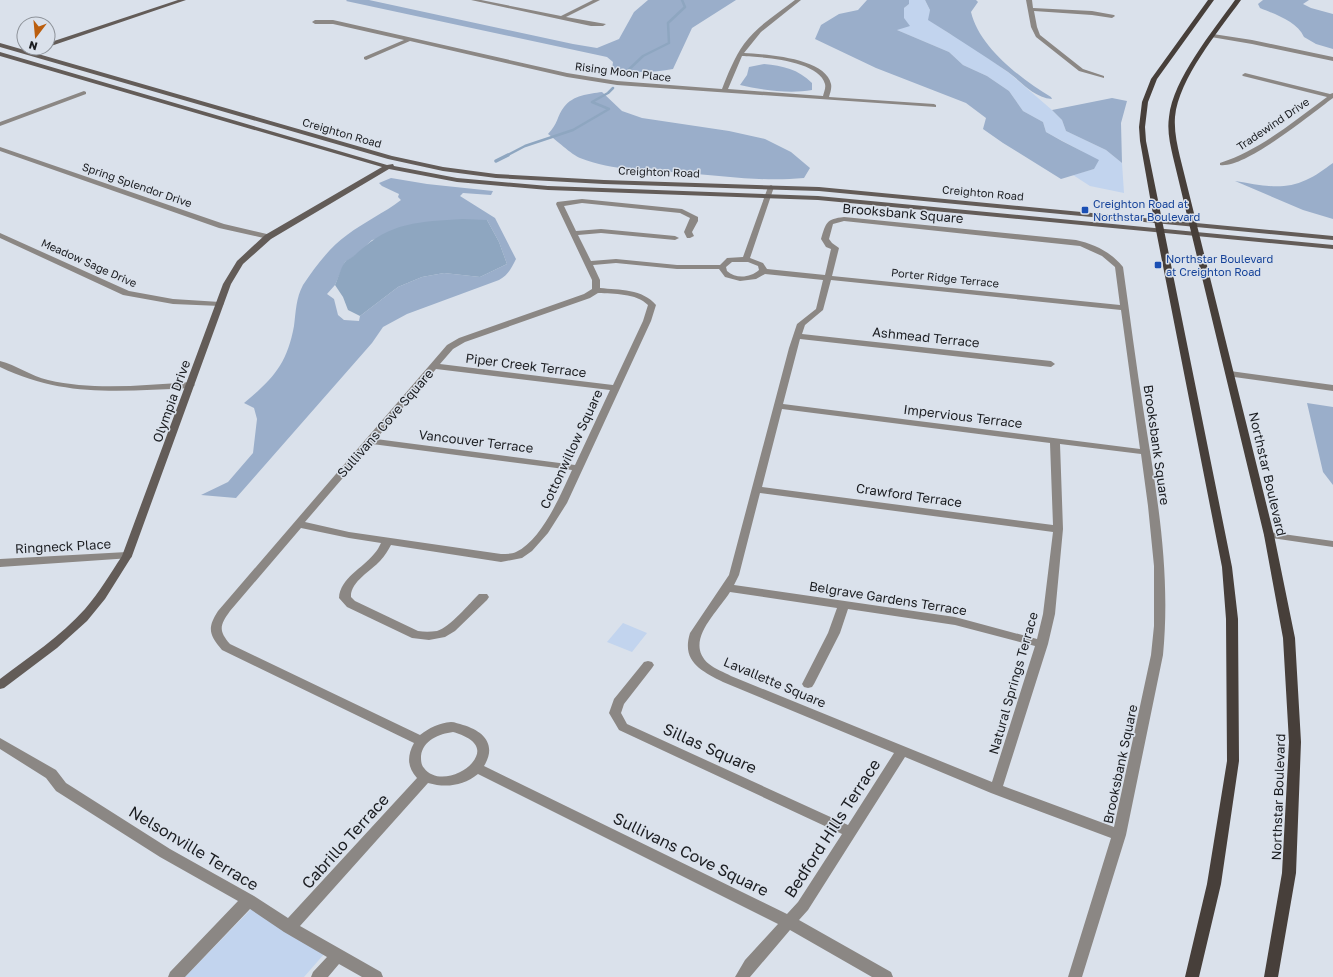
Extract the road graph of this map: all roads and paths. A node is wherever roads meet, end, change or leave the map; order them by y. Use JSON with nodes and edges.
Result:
{"nodes":[{"id":1,"x":166,"y":0,"type":"edge"},
{"id":2,"x":183,"y":0,"type":"edge"},
{"id":3,"x":474,"y":0,"type":"edge"},
{"id":4,"x":597,"y":0,"type":"edge"},
{"id":5,"x":798,"y":0,"type":"edge"},
{"id":6,"x":1029,"y":0,"type":"edge"},
{"id":7,"x":1211,"y":0,"type":"edge"},
{"id":8,"x":1238,"y":0,"type":"edge"},
{"id":9,"x":1031,"y":9,"type":"junction"},
{"id":10,"x":1112,"y":16,"type":"dead end"},
{"id":11,"x":560,"y":18,"type":"junction"},
{"id":12,"x":315,"y":22,"type":"dead end"},
{"id":13,"x":603,"y":24,"type":"dead end"},
{"id":14,"x":56,"y":36,"type":"edge"},
{"id":15,"x":1213,"y":36,"type":"junction"},
{"id":16,"x":411,"y":39,"type":"junction"},
{"id":17,"x":56,"y":42,"type":"edge"},
{"id":18,"x":0,"y":45,"type":"edge"},
{"id":19,"x":15,"y":49,"type":"joint"},
{"id":20,"x":16,"y":54,"type":"edge"},
{"id":21,"x":740,"y":54,"type":"junction"},
{"id":22,"x":0,"y":56,"type":"edge"},
{"id":23,"x":45,"y":56,"type":"edge"},
{"id":24,"x":11,"y":57,"type":"junction"},
{"id":25,"x":366,"y":58,"type":"dead end"},
{"id":26,"x":1333,"y":59,"type":"edge"},
{"id":27,"x":1102,"y":76,"type":"dead end"},
{"id":28,"x":1245,"y":76,"type":"dead end"},
{"id":29,"x":724,"y":91,"type":"junction"},
{"id":30,"x":84,"y":93,"type":"dead end"},
{"id":31,"x":1332,"y":95,"type":"edge"},
{"id":32,"x":826,"y":98,"type":"junction"},
{"id":33,"x":934,"y":106,"type":"dead end"},
{"id":34,"x":0,"y":124,"type":"edge"},
{"id":35,"x":0,"y":149,"type":"edge"},
{"id":36,"x":400,"y":161,"type":"junction"},
{"id":37,"x":1222,"y":164,"type":"dead end"},
{"id":38,"x":388,"y":167,"type":"junction"},
{"id":39,"x":771,"y":187,"type":"junction"},
{"id":40,"x":769,"y":196,"type":"junction"},
{"id":41,"x":1159,"y":225,"type":"junction"},
{"id":42,"x":1195,"y":229,"type":"junction"},
{"id":43,"x":574,"y":233,"type":"junction"},
{"id":44,"x":0,"y":235,"type":"edge"},
{"id":45,"x":690,"y":236,"type":"dead end"},
{"id":46,"x":268,"y":237,"type":"junction"},
{"id":47,"x":675,"y":238,"type":"dead end"},
{"id":48,"x":1333,"y":238,"type":"edge"},
{"id":49,"x":1333,"y":247,"type":"edge"},
{"id":50,"x":746,"y":259,"type":"junction"},
{"id":51,"x":589,"y":263,"type":"junction"},
{"id":52,"x":722,"y":267,"type":"junction"},
{"id":53,"x":764,"y":271,"type":"junction"},
{"id":54,"x":827,"y":277,"type":"junction"},
{"id":55,"x":596,"y":290,"type":"junction"},
{"id":56,"x":220,"y":304,"type":"junction"},
{"id":57,"x":1124,"y":308,"type":"junction"},
{"id":58,"x":797,"y":336,"type":"junction"},
{"id":59,"x":0,"y":364,"type":"edge"},
{"id":60,"x":1051,"y":364,"type":"dead end"},
{"id":61,"x":433,"y":366,"type":"junction"},
{"id":62,"x":1230,"y":374,"type":"junction"},
{"id":63,"x":191,"y":385,"type":"junction"},
{"id":64,"x":615,"y":388,"type":"junction"},
{"id":65,"x":1333,"y":388,"type":"edge"},
{"id":66,"x":778,"y":406,"type":"junction"},
{"id":67,"x":370,"y":440,"type":"junction"},
{"id":68,"x":1055,"y":440,"type":"junction"},
{"id":69,"x":1146,"y":452,"type":"junction"},
{"id":70,"x":578,"y":468,"type":"junction"},
{"id":71,"x":757,"y":489,"type":"junction"},
{"id":72,"x":298,"y":524,"type":"junction"},
{"id":73,"x":1058,"y":529,"type":"junction"},
{"id":74,"x":1269,"y":535,"type":"junction"},
{"id":75,"x":388,"y":541,"type":"junction"},
{"id":76,"x":1333,"y":544,"type":"edge"},
{"id":77,"x":127,"y":556,"type":"junction"},
{"id":78,"x":0,"y":563,"type":"edge"},
{"id":79,"x":728,"y":588,"type":"junction"},
{"id":80,"x":483,"y":597,"type":"dead end"},
{"id":81,"x":844,"y":606,"type":"junction"},
{"id":82,"x":1042,"y":644,"type":"junction"},
{"id":83,"x":648,"y":664,"type":"dead end"},
{"id":84,"x":808,"y":684,"type":"dead end"},
{"id":85,"x":0,"y":685,"type":"edge"},
{"id":86,"x":421,"y":741,"type":"junction"},
{"id":87,"x":0,"y":743,"type":"edge"},
{"id":88,"x":902,"y":750,"type":"junction"},
{"id":89,"x":477,"y":768,"type":"junction"},
{"id":90,"x":426,"y":777,"type":"junction"},
{"id":91,"x":996,"y":788,"type":"junction"},
{"id":92,"x":852,"y":832,"type":"junction"},
{"id":93,"x":1119,"y":835,"type":"junction"},
{"id":94,"x":249,"y":900,"type":"junction"},
{"id":95,"x":788,"y":921,"type":"junction"},
{"id":96,"x":289,"y":927,"type":"junction"},
{"id":97,"x":337,"y":956,"type":"junction"},
{"id":98,"x":175,"y":977,"type":"edge"},
{"id":99,"x":318,"y":977,"type":"edge"},
{"id":100,"x":376,"y":977,"type":"edge"},
{"id":101,"x":742,"y":977,"type":"edge"},
{"id":102,"x":886,"y":977,"type":"edge"},
{"id":103,"x":1075,"y":977,"type":"edge"},
{"id":104,"x":1192,"y":977,"type":"edge"},
{"id":105,"x":1271,"y":977,"type":"edge"}],
"edges":[{"from":1,"to":14,"type":"street"},
{"from":2,"to":17,"type":"street"},
{"from":3,"to":11,"type":"street"},
{"from":4,"to":11,"type":"street"},
{"from":5,"to":21,"type":"street"},
{"from":6,"to":9,"type":"street"},
{"from":7,"to":41,"type":"main road"},
{"from":8,"to":15,"type":"main road","name":"Northstar Boulevard"},
{"from":9,"to":10,"type":"street"},
{"from":9,"to":27,"type":"street"},
{"from":11,"to":13,"type":"street"},
{"from":12,"to":16,"type":"street","name":"Rising Moon Place"},
{"from":15,"to":26,"type":"street"},
{"from":15,"to":42,"type":"main road","name":"Northstar Boulevard"},
{"from":16,"to":25,"type":"street"},
{"from":16,"to":29,"type":"street","name":"Rising Moon Place"},
{"from":18,"to":19,"type":"street","name":"Creighton Road"},
{"from":19,"to":22,"type":"street"},
{"from":20,"to":24,"type":"street"},
{"from":21,"to":29,"type":"street"},
{"from":21,"to":32,"type":"street"},
{"from":22,"to":24,"type":"street","name":"Creighton Road"},
{"from":23,"to":36,"type":"street","name":"Creighton Road"},
{"from":24,"to":38,"type":"street","name":"Creighton Road"},
{"from":28,"to":31,"type":"street"},
{"from":29,"to":32,"type":"street","name":"Rising Moon Place"},
{"from":30,"to":34,"type":"street"},
{"from":31,"to":37,"type":"street","name":"Tradewind Drive"},
{"from":32,"to":33,"type":"street","name":"Rising Moon Place"},
{"from":35,"to":46,"type":"street","name":"Spring Splendor Drive"},
{"from":36,"to":38,"type":"street","name":"Olympia Drive"},
{"from":36,"to":39,"type":"street","name":"Creighton Road"},
{"from":38,"to":40,"type":"street","name":"Creighton Road"},
{"from":38,"to":46,"type":"street","name":"Olympia Drive"},
{"from":39,"to":40,"type":"street"},
{"from":39,"to":41,"type":"street","name":"Creighton Road"},
{"from":40,"to":41,"type":"street","name":"Creighton Road"},
{"from":40,"to":50,"type":"street"},
{"from":41,"to":42,"type":"street","name":"Creighton Road"},
{"from":41,"to":42,"type":"street","name":"Creighton Road"},
{"from":41,"to":104,"type":"main road"},
{"from":42,"to":48,"type":"street","name":"Creighton Road"},
{"from":42,"to":49,"type":"street","name":"Creighton Road"},
{"from":42,"to":62,"type":"main road","name":"Northstar Boulevard"},
{"from":43,"to":45,"type":"street"},
{"from":43,"to":47,"type":"street"},
{"from":43,"to":51,"type":"street"},
{"from":44,"to":56,"type":"street","name":"Meadow Sage Drive"},
{"from":46,"to":56,"type":"street","name":"Olympia Drive"},
{"from":50,"to":52,"type":"street"},
{"from":50,"to":53,"type":"street"},
{"from":51,"to":52,"type":"street"},
{"from":51,"to":55,"type":"street"},
{"from":52,"to":53,"type":"street"},
{"from":53,"to":54,"type":"street","name":"Porter Ridge Terrace"},
{"from":54,"to":57,"type":"street","name":"Porter Ridge Terrace"},
{"from":54,"to":57,"type":"street","name":"Brooksbank Square"},
{"from":54,"to":58,"type":"street","name":"Lavallette Square"},
{"from":55,"to":61,"type":"street","name":"Sullivans Cove Square"},
{"from":55,"to":64,"type":"street","name":"Cottonwillow Square"},
{"from":56,"to":63,"type":"street","name":"Olympia Drive"},
{"from":57,"to":69,"type":"street","name":"Brooksbank Square"},
{"from":58,"to":60,"type":"street","name":"Ashmead Terrace"},
{"from":58,"to":66,"type":"street","name":"Lavallette Square"},
{"from":59,"to":63,"type":"street"},
{"from":61,"to":64,"type":"street","name":"Piper Creek Terrace"},
{"from":61,"to":67,"type":"street","name":"Sullivans Cove Square"},
{"from":62,"to":65,"type":"street"},
{"from":62,"to":74,"type":"main road","name":"Northstar Boulevard"},
{"from":63,"to":77,"type":"street","name":"Olympia Drive"},
{"from":64,"to":70,"type":"street","name":"Cottonwillow Square"},
{"from":66,"to":68,"type":"street","name":"Impervious Terrace"},
{"from":66,"to":71,"type":"street","name":"Lavallette Square"},
{"from":67,"to":70,"type":"street","name":"Vancouver Terrace"},
{"from":67,"to":72,"type":"street","name":"Sullivans Cove Square"},
{"from":68,"to":69,"type":"street","name":"Impervious Terrace"},
{"from":68,"to":73,"type":"street","name":"Natural Springs Terrace"},
{"from":69,"to":93,"type":"street","name":"Brooksbank Square"},
{"from":70,"to":75,"type":"street","name":"Cottonwillow Square"},
{"from":71,"to":73,"type":"street","name":"Crawford Terrace"},
{"from":71,"to":79,"type":"street","name":"Lavallette Square"},
{"from":72,"to":75,"type":"street","name":"Cottonwillow Square"},
{"from":72,"to":86,"type":"street","name":"Sullivans Cove Square"},
{"from":73,"to":82,"type":"street","name":"Natural Springs Terrace"},
{"from":74,"to":76,"type":"street"},
{"from":74,"to":105,"type":"main road","name":"Northstar Boulevard"},
{"from":75,"to":80,"type":"street"},
{"from":77,"to":78,"type":"street","name":"Ringneck Place"},
{"from":77,"to":85,"type":"street","name":"Olympia Drive"},
{"from":79,"to":81,"type":"street","name":"Belgrave Gardens Terrace"},
{"from":79,"to":88,"type":"street","name":"Lavallette Square"},
{"from":81,"to":82,"type":"street","name":"Belgrave Gardens Terrace"},
{"from":81,"to":84,"type":"street"},
{"from":82,"to":91,"type":"street","name":"Natural Springs Terrace"},
{"from":83,"to":92,"type":"street","name":"Sillas Square"},
{"from":86,"to":89,"type":"street"},
{"from":86,"to":90,"type":"street"},
{"from":87,"to":94,"type":"street","name":"Nelsonville Terrace"},
{"from":88,"to":91,"type":"street","name":"Lavallette Square"},
{"from":88,"to":92,"type":"street","name":"Bedford Hills Terrace"},
{"from":89,"to":90,"type":"street"},
{"from":89,"to":95,"type":"street","name":"Sullivans Cove Square"},
{"from":90,"to":96,"type":"street","name":"Cabrillo Terrace"},
{"from":91,"to":93,"type":"street","name":"Lavallette Square"},
{"from":92,"to":95,"type":"street","name":"Bedford Hills Terrace"},
{"from":93,"to":103,"type":"street","name":"Brooksbank Square"},
{"from":94,"to":96,"type":"street","name":"Nelsonville Terrace"},
{"from":94,"to":98,"type":"street"},
{"from":95,"to":101,"type":"street","name":"Bedford Hills Terrace"},
{"from":95,"to":102,"type":"street","name":"Sullivans Cove Square"},
{"from":96,"to":97,"type":"street","name":"Nelsonville Terrace"},
{"from":97,"to":99,"type":"street"},
{"from":97,"to":100,"type":"street","name":"Nelsonville Terrace"}]}
